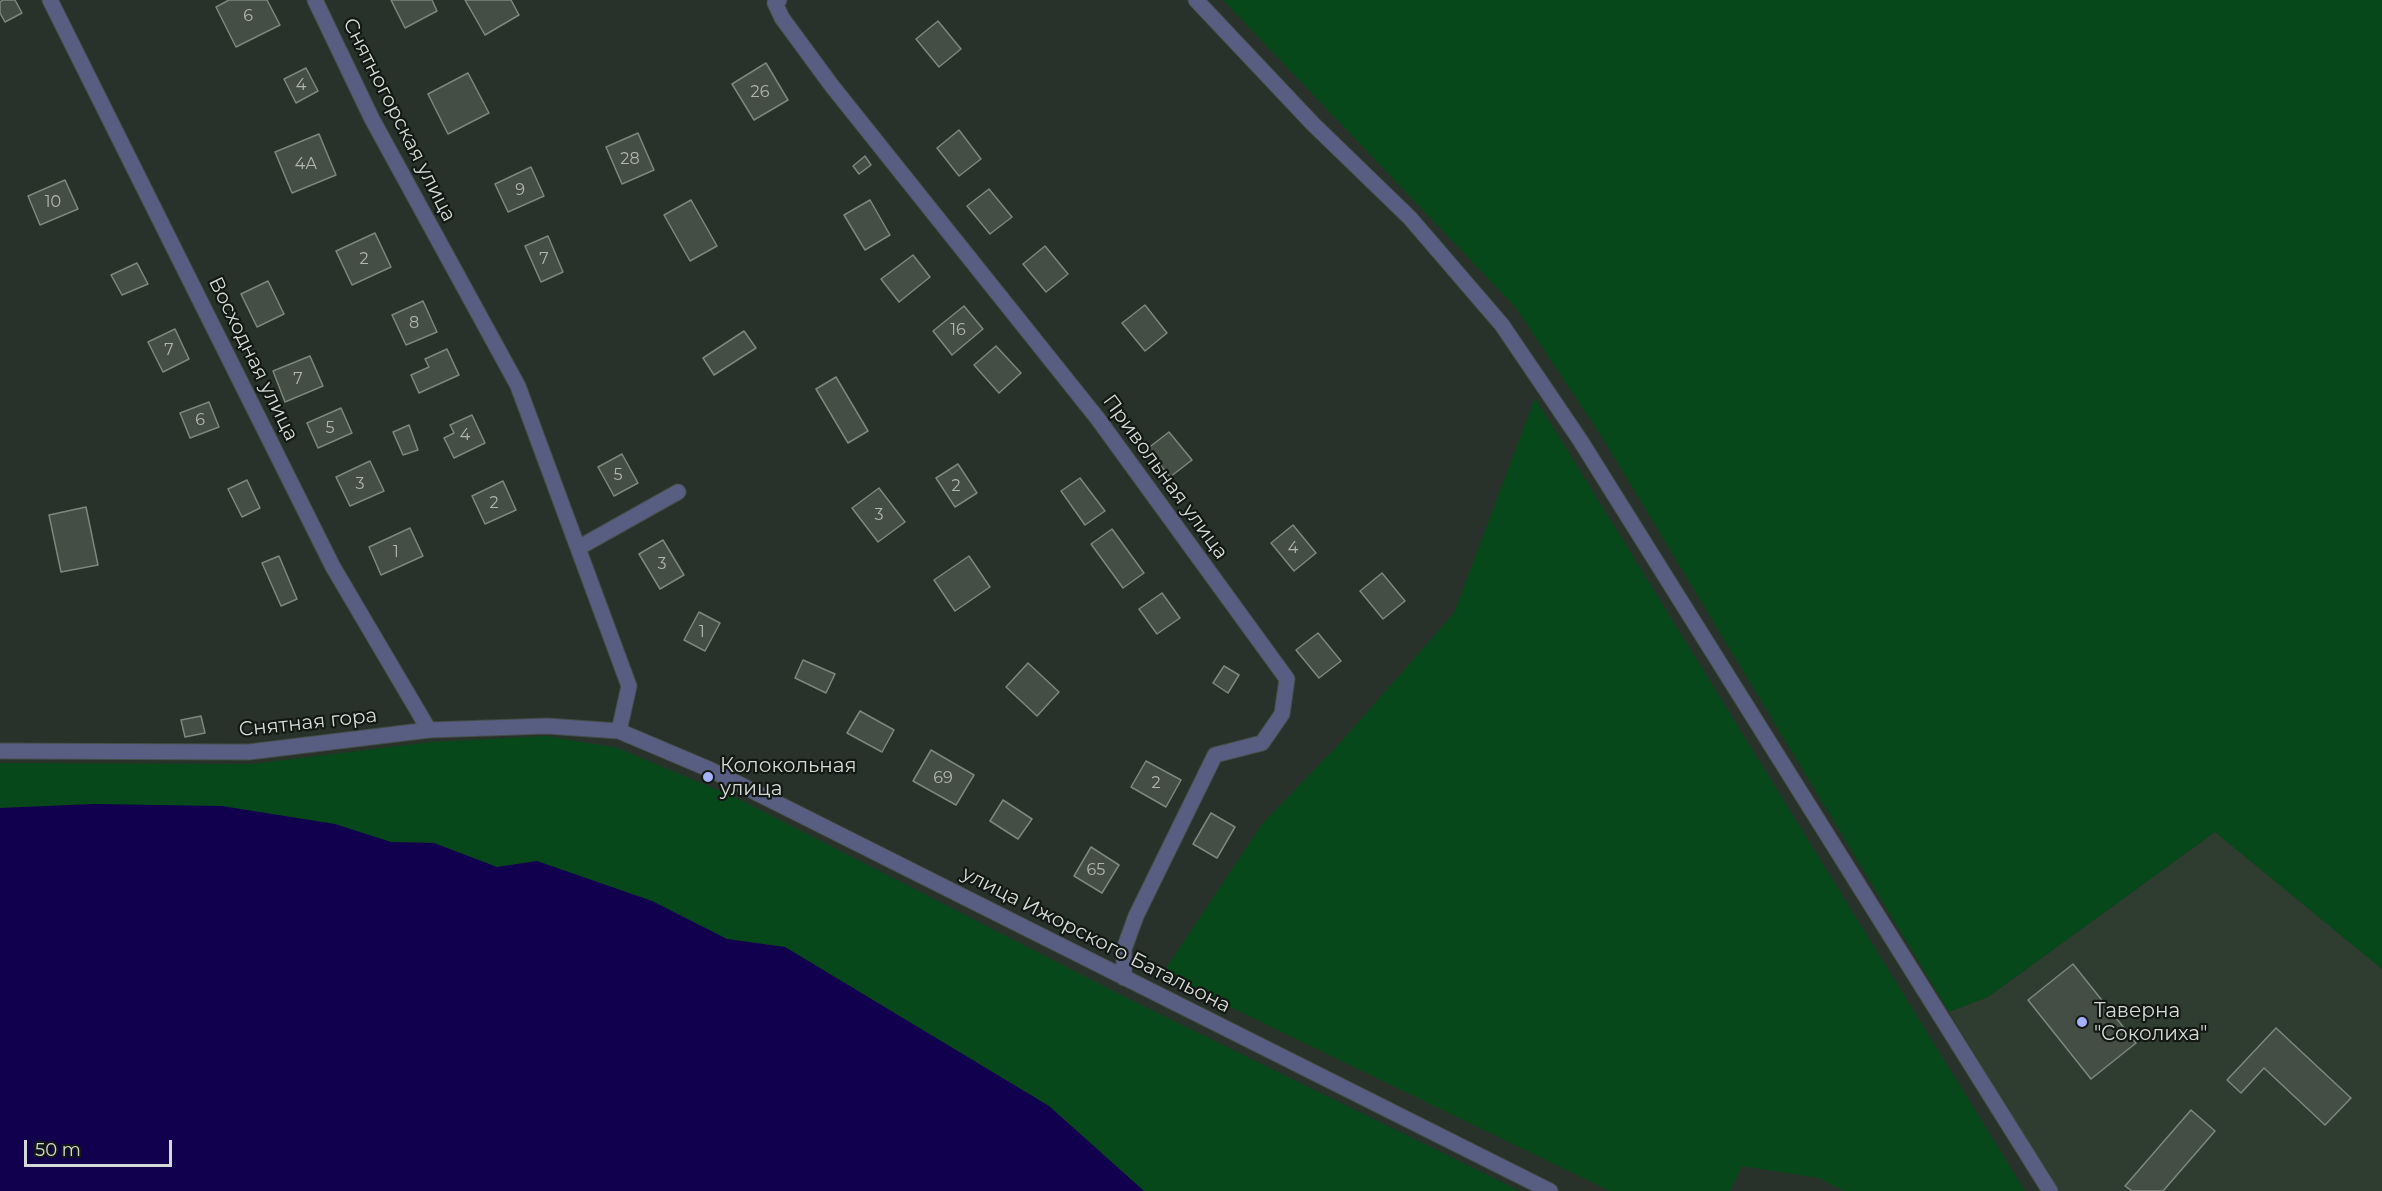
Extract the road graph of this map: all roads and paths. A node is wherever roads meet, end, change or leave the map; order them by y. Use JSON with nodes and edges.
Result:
{"nodes":[{"id":1,"x":50,"y":0,"type":"edge"},
{"id":2,"x":315,"y":0,"type":"edge"},
{"id":3,"x":779,"y":0,"type":"edge"},
{"id":4,"x":1196,"y":0,"type":"edge"},
{"id":5,"x":678,"y":492,"type":"dead end"},
{"id":6,"x":578,"y":548,"type":"junction"},
{"id":7,"x":429,"y":730,"type":"junction"},
{"id":8,"x":619,"y":732,"type":"junction"},
{"id":9,"x":0,"y":751,"type":"edge"},
{"id":10,"x":1124,"y":978,"type":"junction"},
{"id":11,"x":1550,"y":1191,"type":"edge"},
{"id":12,"x":2050,"y":1191,"type":"edge"}],
"edges":[{"from":1,"to":7,"type":"street","name":"Восходная улица"},
{"from":2,"to":6,"type":"street","name":"Снятногорская улица"},
{"from":3,"to":10,"type":"street","name":"Привольная улица"},
{"from":4,"to":12,"type":"street"},
{"from":5,"to":6,"type":"street"},
{"from":6,"to":8,"type":"street"},
{"from":7,"to":8,"type":"street","name":"Снятная гора"},
{"from":7,"to":9,"type":"street","name":"Снятная гора"},
{"from":8,"to":10,"type":"street","name":"улица Ижорского Батальона"},
{"from":10,"to":11,"type":"street","name":"улица Ижорского Батальона"}]}
